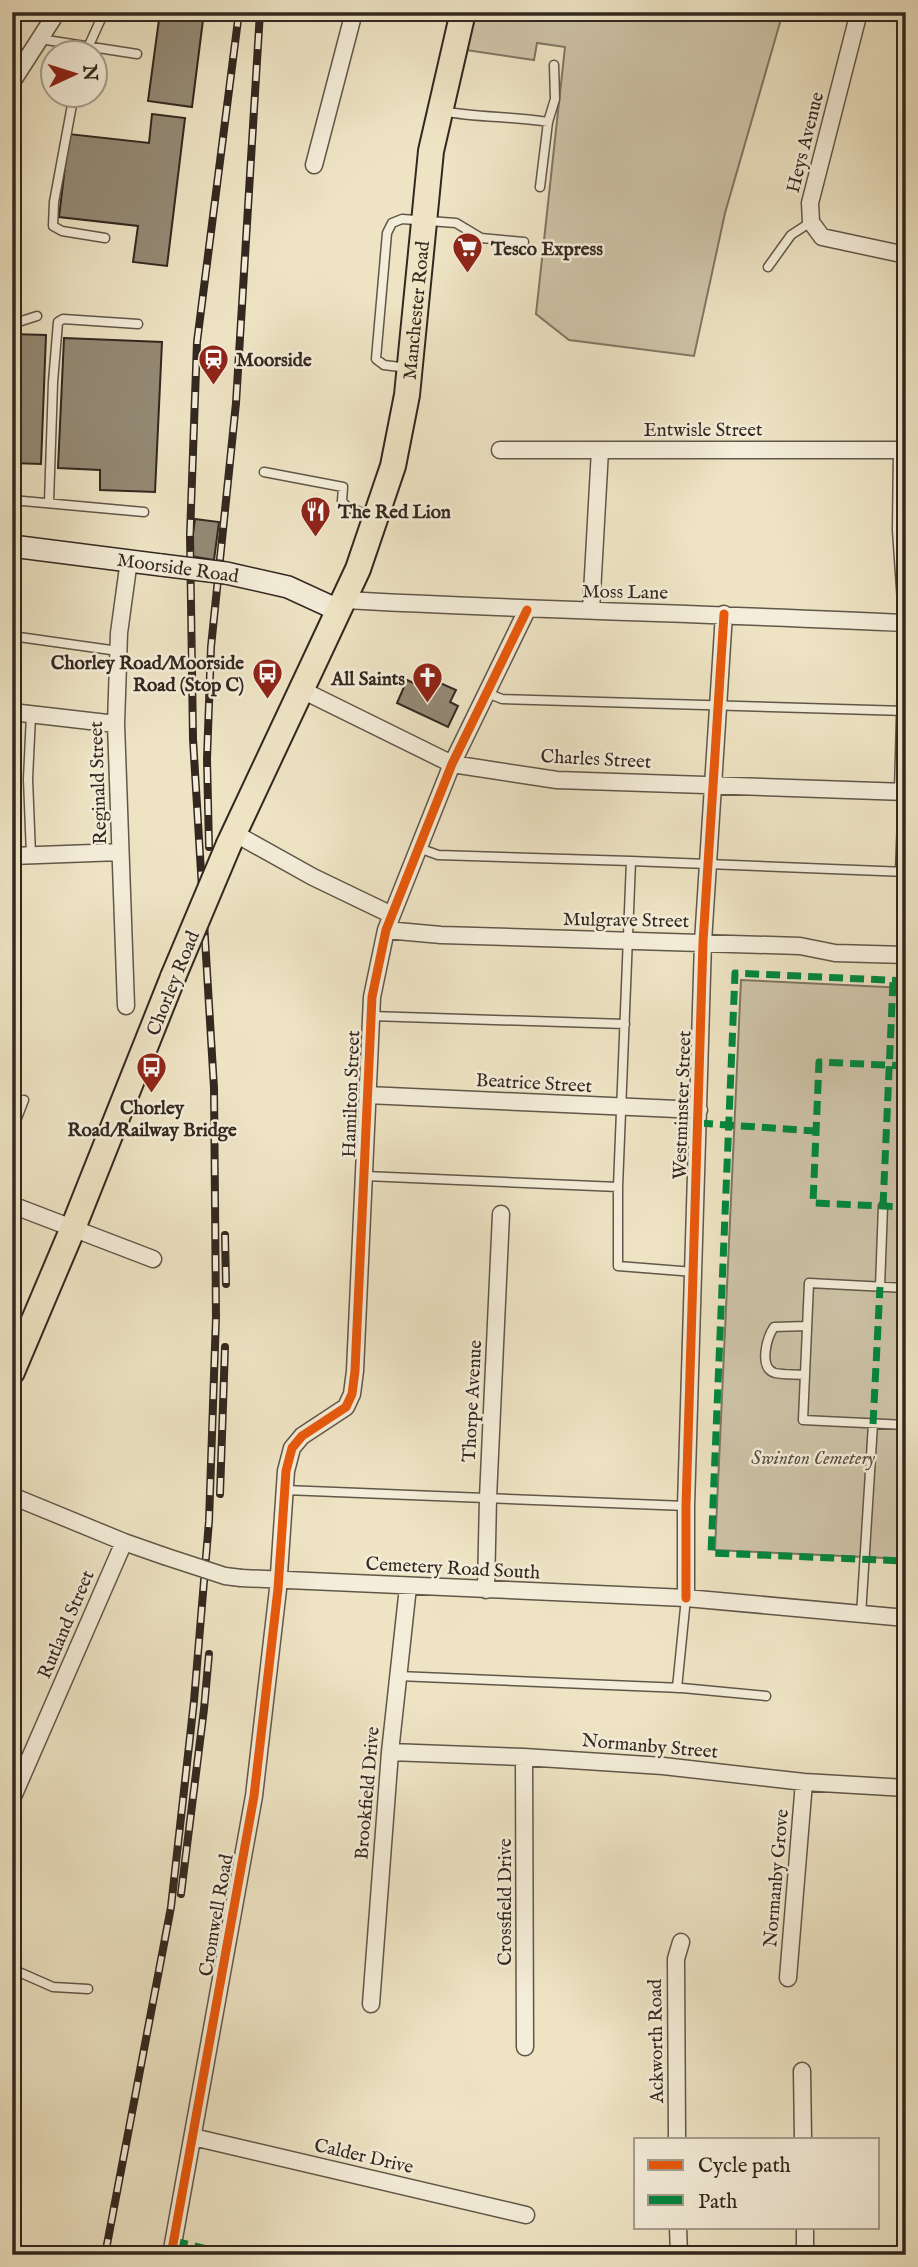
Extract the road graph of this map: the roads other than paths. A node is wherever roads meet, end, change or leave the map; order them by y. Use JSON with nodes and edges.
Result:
{"nodes":[{"id":1,"x":57,"y":12,"type":"edge"},
{"id":2,"x":104,"y":12,"type":"edge"},
{"id":3,"x":354,"y":12,"type":"edge"},
{"id":4,"x":463,"y":12,"type":"edge"},
{"id":5,"x":859,"y":12,"type":"edge"},
{"id":6,"x":41,"y":38,"type":"edge"},
{"id":7,"x":92,"y":38,"type":"edge"},
{"id":8,"x":38,"y":42,"type":"edge"},
{"id":9,"x":108,"y":51,"type":"edge"},
{"id":10,"x":12,"y":54,"type":"edge"},
{"id":11,"x":137,"y":54,"type":"dead end"},
{"id":12,"x":29,"y":58,"type":"junction"},
{"id":13,"x":554,"y":65,"type":"dead end"},
{"id":14,"x":12,"y":82,"type":"edge"},
{"id":15,"x":71,"y":108,"type":"edge"},
{"id":16,"x":439,"y":111,"type":"junction"},
{"id":17,"x":548,"y":122,"type":"junction"},
{"id":18,"x":314,"y":165,"type":"dead end"},
{"id":19,"x":540,"y":187,"type":"dead end"},
{"id":20,"x":423,"y":219,"type":"junction"},
{"id":21,"x":811,"y":222,"type":"junction"},
{"id":22,"x":105,"y":238,"type":"dead end"},
{"id":23,"x":524,"y":242,"type":"dead end"},
{"id":24,"x":906,"y":255,"type":"edge"},
{"id":25,"x":768,"y":267,"type":"dead end"},
{"id":26,"x":37,"y":316,"type":"dead end"},
{"id":27,"x":12,"y":324,"type":"edge"},
{"id":28,"x":138,"y":324,"type":"dead end"},
{"id":29,"x":410,"y":368,"type":"junction"},
{"id":30,"x":500,"y":450,"type":"dead end"},
{"id":31,"x":600,"y":450,"type":"junction"},
{"id":32,"x":904,"y":450,"type":"edge"},
{"id":33,"x":264,"y":472,"type":"dead end"},
{"id":34,"x":12,"y":500,"type":"edge"},
{"id":35,"x":49,"y":502,"type":"junction"},
{"id":36,"x":144,"y":512,"type":"dead end"},
{"id":37,"x":377,"y":518,"type":"junction"},
{"id":38,"x":903,"y":530,"type":"edge"},
{"id":39,"x":12,"y":546,"type":"edge"},
{"id":40,"x":129,"y":560,"type":"junction"},
{"id":41,"x":906,"y":602,"type":"edge"},
{"id":42,"x":340,"y":605,"type":"junction"},
{"id":43,"x":527,"y":610,"type":"junction"},
{"id":44,"x":591,"y":611,"type":"junction"},
{"id":45,"x":724,"y":614,"type":"junction"},
{"id":46,"x":906,"y":623,"type":"edge"},
{"id":47,"x":12,"y":636,"type":"edge"},
{"id":48,"x":118,"y":651,"type":"junction"},
{"id":49,"x":906,"y":681,"type":"edge"},
{"id":50,"x":302,"y":690,"type":"junction"},
{"id":51,"x":487,"y":693,"type":"junction"},
{"id":52,"x":717,"y":706,"type":"junction"},
{"id":53,"x":905,"y":711,"type":"edge"},
{"id":54,"x":12,"y":712,"type":"edge"},
{"id":55,"x":31,"y":715,"type":"junction"},
{"id":56,"x":116,"y":724,"type":"junction"},
{"id":57,"x":452,"y":764,"type":"junction"},
{"id":58,"x":711,"y":784,"type":"junction"},
{"id":59,"x":904,"y":792,"type":"edge"},
{"id":60,"x":231,"y":839,"type":"junction"},
{"id":61,"x":418,"y":848,"type":"junction"},
{"id":62,"x":120,"y":852,"type":"junction"},
{"id":63,"x":12,"y":856,"type":"edge"},
{"id":64,"x":31,"y":856,"type":"junction"},
{"id":65,"x":631,"y":861,"type":"junction"},
{"id":66,"x":707,"y":864,"type":"junction"},
{"id":67,"x":903,"y":872,"type":"edge"},
{"id":68,"x":392,"y":915,"type":"junction"},
{"id":69,"x":386,"y":930,"type":"junction"},
{"id":70,"x":628,"y":942,"type":"junction"},
{"id":71,"x":703,"y":942,"type":"junction"},
{"id":72,"x":906,"y":955,"type":"edge"},
{"id":73,"x":126,"y":1006,"type":"dead end"},
{"id":74,"x":371,"y":1016,"type":"junction"},
{"id":75,"x":625,"y":1024,"type":"junction"},
{"id":76,"x":367,"y":1096,"type":"junction"},
{"id":77,"x":24,"y":1100,"type":"dead end"},
{"id":78,"x":621,"y":1107,"type":"junction"},
{"id":79,"x":699,"y":1110,"type":"junction"},
{"id":80,"x":12,"y":1131,"type":"edge"},
{"id":81,"x":365,"y":1176,"type":"junction"},
{"id":82,"x":618,"y":1187,"type":"junction"},
{"id":83,"x":12,"y":1205,"type":"edge"},
{"id":84,"x":883,"y":1206,"type":"dead end"},
{"id":85,"x":501,"y":1214,"type":"dead end"},
{"id":86,"x":73,"y":1228,"type":"junction"},
{"id":87,"x":153,"y":1259,"type":"dead end"},
{"id":88,"x":694,"y":1272,"type":"junction"},
{"id":89,"x":880,"y":1287,"type":"junction"},
{"id":90,"x":906,"y":1288,"type":"edge"},
{"id":91,"x":807,"y":1326,"type":"junction"},
{"id":92,"x":12,"y":1372,"type":"edge"},
{"id":93,"x":804,"y":1375,"type":"junction"},
{"id":94,"x":873,"y":1424,"type":"junction"},
{"id":95,"x":906,"y":1425,"type":"edge"},
{"id":96,"x":285,"y":1490,"type":"junction"},
{"id":97,"x":12,"y":1496,"type":"edge"},
{"id":98,"x":488,"y":1498,"type":"junction"},
{"id":99,"x":686,"y":1506,"type":"junction"},
{"id":100,"x":124,"y":1542,"type":"junction"},
{"id":101,"x":279,"y":1580,"type":"junction"},
{"id":102,"x":408,"y":1587,"type":"junction"},
{"id":103,"x":485,"y":1590,"type":"junction"},
{"id":104,"x":686,"y":1598,"type":"junction"},
{"id":105,"x":861,"y":1615,"type":"junction"},
{"id":106,"x":906,"y":1618,"type":"edge"},
{"id":107,"x":398,"y":1676,"type":"junction"},
{"id":108,"x":677,"y":1688,"type":"junction"},
{"id":109,"x":766,"y":1696,"type":"dead end"},
{"id":110,"x":390,"y":1752,"type":"junction"},
{"id":111,"x":524,"y":1756,"type":"junction"},
{"id":112,"x":804,"y":1782,"type":"junction"},
{"id":113,"x":906,"y":1788,"type":"edge"},
{"id":114,"x":12,"y":1799,"type":"edge"},
{"id":115,"x":681,"y":1942,"type":"dead end"},
{"id":116,"x":12,"y":1969,"type":"edge"},
{"id":117,"x":788,"y":1978,"type":"dead end"},
{"id":118,"x":88,"y":1989,"type":"dead end"},
{"id":119,"x":371,"y":2004,"type":"dead end"},
{"id":120,"x":525,"y":2047,"type":"dead end"},
{"id":121,"x":802,"y":2071,"type":"dead end"},
{"id":122,"x":193,"y":2137,"type":"junction"},
{"id":123,"x":677,"y":2138,"type":"edge"},
{"id":124,"x":803,"y":2138,"type":"edge"},
{"id":125,"x":526,"y":2214,"type":"dead end"},
{"id":126,"x":678,"y":2228,"type":"edge"},
{"id":127,"x":804,"y":2228,"type":"edge"},
{"id":128,"x":171,"y":2255,"type":"edge"},
{"id":129,"x":679,"y":2255,"type":"edge"},
{"id":130,"x":805,"y":2255,"type":"edge"}],
"edges":[{"from":1,"to":6,"type":"street"},
{"from":2,"to":7,"type":"lane"},
{"from":3,"to":18,"type":"street"},
{"from":4,"to":16,"type":"main road","name":"Manchester Road"},
{"from":5,"to":21,"type":"street","name":"Heys Avenue"},
{"from":8,"to":12,"type":"street"},
{"from":9,"to":11,"type":"lane"},
{"from":10,"to":12,"type":"street"},
{"from":12,"to":14,"type":"street"},
{"from":13,"to":17,"type":"lane"},
{"from":15,"to":22,"type":"lane"},
{"from":16,"to":17,"type":"lane"},
{"from":16,"to":20,"type":"main road","name":"Manchester Road"},
{"from":17,"to":19,"type":"lane"},
{"from":20,"to":23,"type":"lane"},
{"from":20,"to":29,"type":"main road","name":"Manchester Road"},
{"from":20,"to":29,"type":"lane"},
{"from":21,"to":24,"type":"street"},
{"from":21,"to":25,"type":"lane"},
{"from":26,"to":27,"type":"lane"},
{"from":28,"to":35,"type":"lane"},
{"from":29,"to":37,"type":"main road","name":"Manchester Road"},
{"from":30,"to":31,"type":"street","name":"Entwisle Street"},
{"from":31,"to":32,"type":"street","name":"Entwisle Street"},
{"from":31,"to":44,"type":"street"},
{"from":32,"to":38,"type":"street"},
{"from":33,"to":37,"type":"lane"},
{"from":34,"to":35,"type":"lane"},
{"from":35,"to":36,"type":"lane"},
{"from":37,"to":42,"type":"main road","name":"Manchester Road"},
{"from":38,"to":41,"type":"street"},
{"from":39,"to":40,"type":"street","name":"Moorside Road"},
{"from":40,"to":42,"type":"street","name":"Moorside Road","bridge":true},
{"from":40,"to":48,"type":"street","name":"Reginald Street"},
{"from":42,"to":43,"type":"street","name":"Moss Lane"},
{"from":42,"to":50,"type":"main road","name":"Chorley Road"},
{"from":43,"to":44,"type":"street","name":"Moss Lane"},
{"from":43,"to":51,"type":"street","name":"Hamilton Street"},
{"from":44,"to":45,"type":"street","name":"Moss Lane"},
{"from":45,"to":46,"type":"street","name":"Moss Lane"},
{"from":45,"to":52,"type":"street","name":"Westminster Street"},
{"from":47,"to":48,"type":"lane"},
{"from":48,"to":56,"type":"street","name":"Reginald Street"},
{"from":49,"to":53,"type":"street"},
{"from":50,"to":57,"type":"street","name":"Charles Street"},
{"from":50,"to":60,"type":"main road","name":"Chorley Road"},
{"from":51,"to":52,"type":"lane"},
{"from":51,"to":57,"type":"street","name":"Hamilton Street"},
{"from":52,"to":53,"type":"lane"},
{"from":52,"to":58,"type":"street","name":"Westminster Street"},
{"from":53,"to":59,"type":"street"},
{"from":54,"to":55,"type":"street"},
{"from":55,"to":56,"type":"street"},
{"from":55,"to":64,"type":"lane"},
{"from":56,"to":62,"type":"street","name":"Reginald Street"},
{"from":57,"to":58,"type":"street","name":"Charles Street"},
{"from":57,"to":61,"type":"street","name":"Hamilton Street"},
{"from":58,"to":59,"type":"street","name":"Charles Street"},
{"from":58,"to":66,"type":"street","name":"Westminster Street"},
{"from":59,"to":67,"type":"lane"},
{"from":60,"to":68,"type":"street"},
{"from":60,"to":86,"type":"main road","name":"Chorley Road","bridge":true},
{"from":61,"to":65,"type":"lane"},
{"from":61,"to":68,"type":"street","name":"Hamilton Street"},
{"from":62,"to":64,"type":"street"},
{"from":62,"to":73,"type":"street","name":"Reginald Street"},
{"from":63,"to":64,"type":"street"},
{"from":65,"to":66,"type":"lane"},
{"from":65,"to":70,"type":"lane"},
{"from":66,"to":67,"type":"lane"},
{"from":66,"to":71,"type":"street","name":"Westminster Street"},
{"from":68,"to":69,"type":"street","name":"Hamilton Street"},
{"from":69,"to":70,"type":"street","name":"Mulgrave Street"},
{"from":69,"to":74,"type":"street","name":"Hamilton Street"},
{"from":70,"to":71,"type":"street","name":"Mulgrave Street"},
{"from":70,"to":75,"type":"lane"},
{"from":71,"to":72,"type":"street","name":"Mulgrave Street"},
{"from":71,"to":79,"type":"street","name":"Westminster Street"},
{"from":74,"to":75,"type":"lane"},
{"from":74,"to":76,"type":"street","name":"Hamilton Street"},
{"from":75,"to":78,"type":"lane"},
{"from":76,"to":78,"type":"street","name":"Beatrice Street"},
{"from":76,"to":81,"type":"street","name":"Hamilton Street"},
{"from":77,"to":80,"type":"lane"},
{"from":78,"to":79,"type":"street","name":"Beatrice Street"},
{"from":78,"to":82,"type":"lane"},
{"from":79,"to":88,"type":"street","name":"Westminster Street"},
{"from":81,"to":82,"type":"lane"},
{"from":81,"to":96,"type":"street","name":"Hamilton Street"},
{"from":82,"to":88,"type":"lane"},
{"from":83,"to":86,"type":"street"},
{"from":84,"to":89,"type":"lane"},
{"from":85,"to":98,"type":"street","name":"Thorpe Avenue"},
{"from":86,"to":87,"type":"street"},
{"from":86,"to":92,"type":"main road","name":"Chorley Road"},
{"from":88,"to":99,"type":"street","name":"Westminster Street"},
{"from":89,"to":90,"type":"lane"},
{"from":89,"to":91,"type":"lane"},
{"from":91,"to":93,"type":"lane"},
{"from":91,"to":93,"type":"lane"},
{"from":93,"to":94,"type":"lane"},
{"from":94,"to":95,"type":"lane"},
{"from":94,"to":105,"type":"lane"},
{"from":96,"to":98,"type":"lane"},
{"from":96,"to":101,"type":"street","name":"Hamilton Street"},
{"from":97,"to":100,"type":"street","name":"Cemetery Road South"},
{"from":98,"to":99,"type":"lane"},
{"from":98,"to":103,"type":"street","name":"Thorpe Avenue"},
{"from":99,"to":104,"type":"street","name":"Westminster Street"},
{"from":100,"to":101,"type":"street","name":"Cemetery Road South","bridge":true},
{"from":100,"to":114,"type":"street","name":"Rutland Street"},
{"from":101,"to":102,"type":"street","name":"Cemetery Road South"},
{"from":101,"to":122,"type":"street","name":"Cromwell Road"},
{"from":102,"to":103,"type":"street","name":"Cemetery Road South"},
{"from":102,"to":107,"type":"street","name":"Brookfield Drive"},
{"from":103,"to":104,"type":"street","name":"Cemetery Road South"},
{"from":104,"to":105,"type":"street","name":"Cemetery Road South"},
{"from":104,"to":108,"type":"lane"},
{"from":105,"to":106,"type":"street","name":"Cemetery Road South"},
{"from":107,"to":108,"type":"lane"},
{"from":107,"to":110,"type":"street","name":"Brookfield Drive"},
{"from":108,"to":109,"type":"lane"},
{"from":110,"to":111,"type":"street","name":"Normanby Street"},
{"from":110,"to":119,"type":"street","name":"Brookfield Drive"},
{"from":111,"to":112,"type":"street","name":"Normanby Street"},
{"from":111,"to":120,"type":"street","name":"Crossfield Drive"},
{"from":112,"to":113,"type":"street","name":"Normanby Street"},
{"from":112,"to":117,"type":"street","name":"Normanby Grove"},
{"from":115,"to":123,"type":"street","name":"Ackworth Road"},
{"from":116,"to":118,"type":"lane"},
{"from":121,"to":124,"type":"street"},
{"from":122,"to":125,"type":"street","name":"Calder Drive"},
{"from":122,"to":128,"type":"street","name":"Cromwell Road"},
{"from":126,"to":129,"type":"street"},
{"from":127,"to":130,"type":"street"}]}
